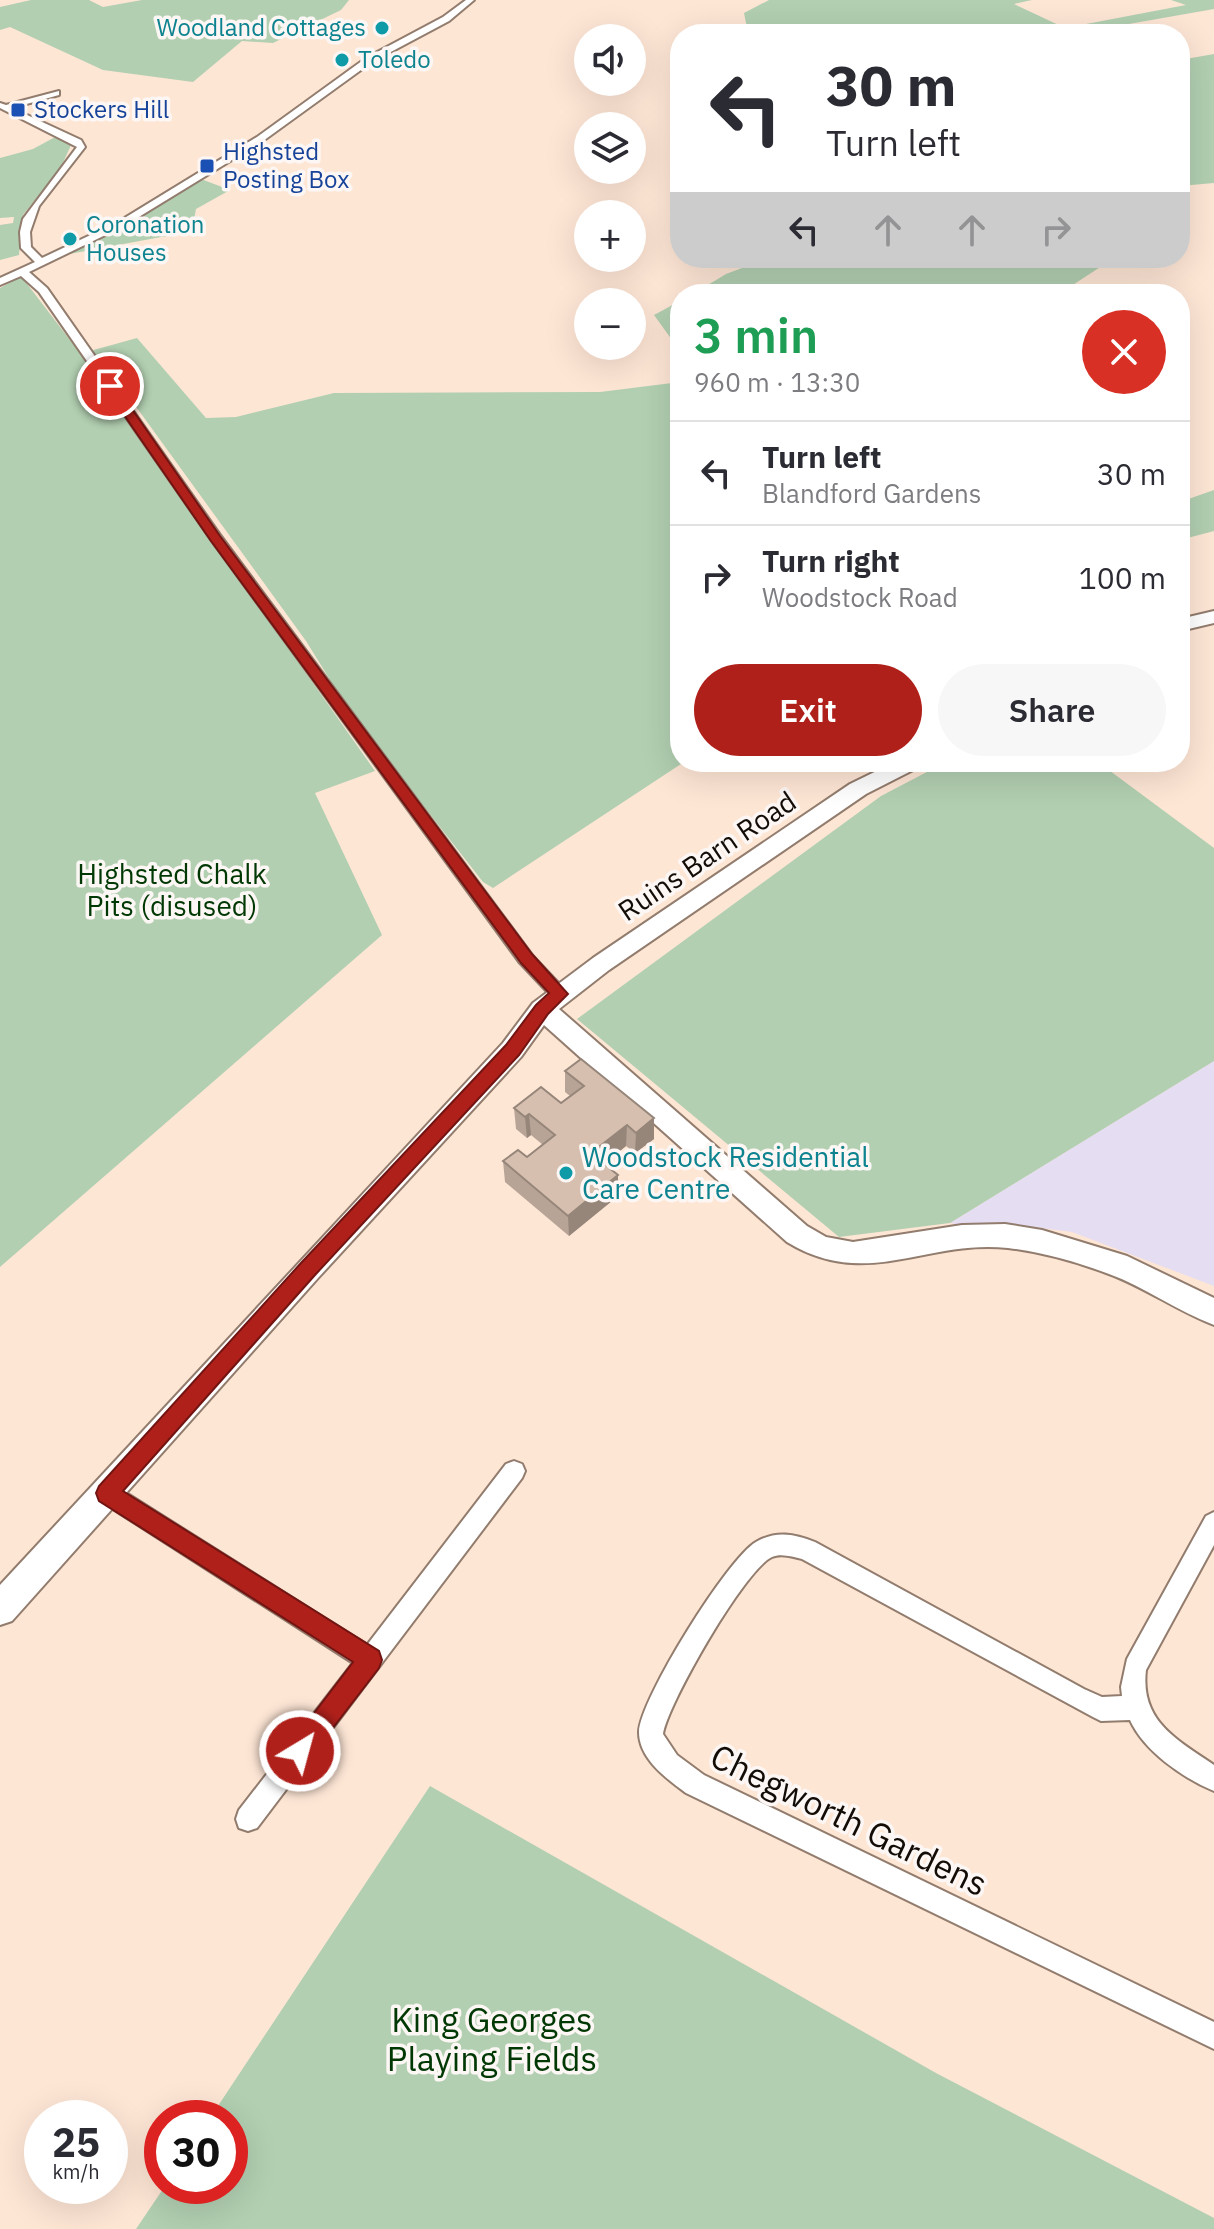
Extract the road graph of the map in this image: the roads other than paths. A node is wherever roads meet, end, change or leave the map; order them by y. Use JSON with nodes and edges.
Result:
{"nodes":[{"id":1,"x":470,"y":0,"type":"edge"},
{"id":2,"x":56,"y":93,"type":"dead end"},
{"id":3,"x":3,"y":106,"type":"edge"},
{"id":4,"x":40,"y":261,"type":"junction"},
{"id":5,"x":21,"y":270,"type":"junction"},
{"id":6,"x":0,"y":282,"type":"edge"},
{"id":7,"x":1214,"y":617,"type":"edge"},
{"id":8,"x":1190,"y":623,"type":"edge"},
{"id":9,"x":892,"y":772,"type":"edge"},
{"id":10,"x":551,"y":1001,"type":"junction"},
{"id":11,"x":1214,"y":1312,"type":"edge"},
{"id":12,"x":514,"y":1471,"type":"dead end"},
{"id":13,"x":107,"y":1493,"type":"junction"},
{"id":14,"x":1214,"y":1523,"type":"edge"},
{"id":15,"x":0,"y":1609,"type":"edge"},
{"id":16,"x":370,"y":1660,"type":"junction"},
{"id":17,"x":1133,"y":1708,"type":"junction"},
{"id":18,"x":1214,"y":1779,"type":"edge"},
{"id":19,"x":248,"y":1819,"type":"dead end"},
{"id":20,"x":1214,"y":2036,"type":"edge"}],
"edges":[{"from":1,"to":4,"type":"street"},
{"from":2,"to":3,"type":"street"},
{"from":3,"to":4,"type":"street"},
{"from":4,"to":5,"type":"street"},
{"from":5,"to":6,"type":"street"},
{"from":5,"to":10,"type":"street"},
{"from":7,"to":8,"type":"street"},
{"from":9,"to":10,"type":"street","name":"Ruins Barn Road"},
{"from":10,"to":11,"type":"street"},
{"from":10,"to":13,"type":"street","name":"Ruins Barn Road"},
{"from":12,"to":16,"type":"street"},
{"from":13,"to":15,"type":"street","name":"Ruins Barn Road"},
{"from":13,"to":16,"type":"street"},
{"from":14,"to":17,"type":"street"},
{"from":16,"to":19,"type":"street"},
{"from":17,"to":18,"type":"street"},
{"from":17,"to":20,"type":"street","name":"Chegworth Gardens"}]}
